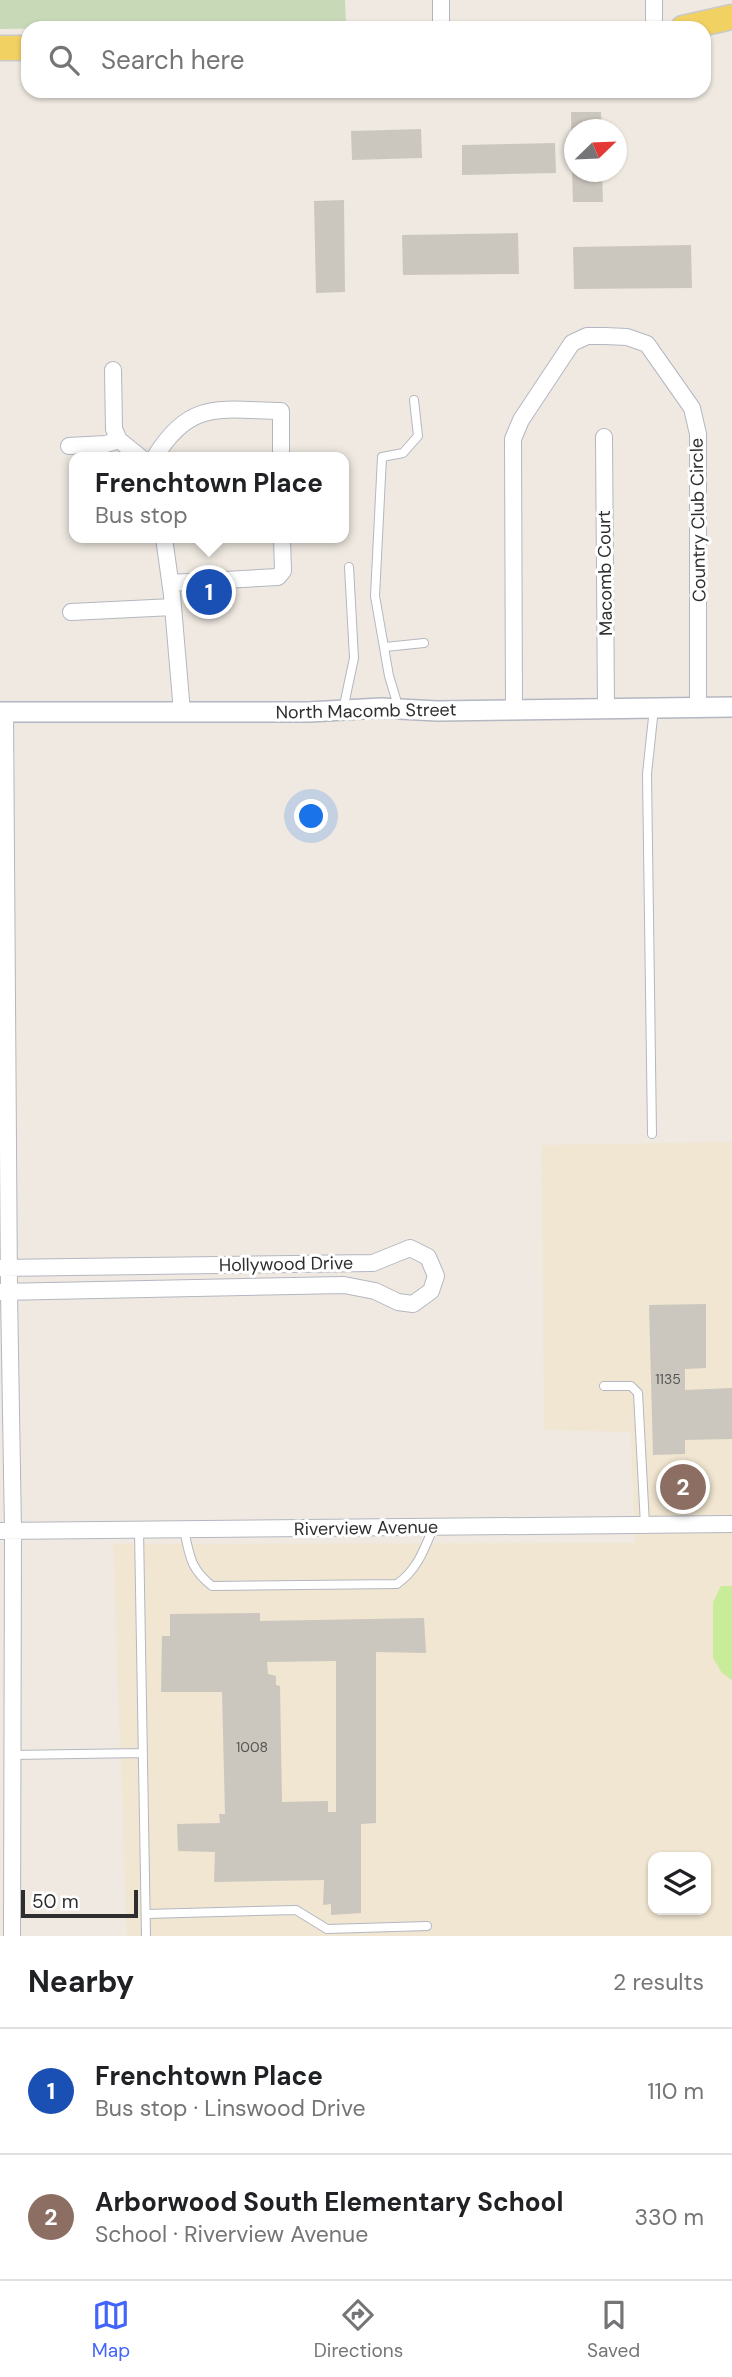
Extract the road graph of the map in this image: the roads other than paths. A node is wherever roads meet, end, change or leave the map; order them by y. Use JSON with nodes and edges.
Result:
{"nodes":[{"id":1,"x":442,"y":0,"type":"edge"},
{"id":2,"x":654,"y":0,"type":"edge"},
{"id":3,"x":732,"y":17,"type":"edge"},
{"id":4,"x":441,"y":21,"type":"edge"},
{"id":5,"x":654,"y":21,"type":"edge"},
{"id":6,"x":711,"y":22,"type":"edge"},
{"id":7,"x":0,"y":48,"type":"edge"},
{"id":8,"x":21,"y":48,"type":"edge"},
{"id":9,"x":113,"y":370,"type":"dead end"},
{"id":10,"x":414,"y":400,"type":"dead end"},
{"id":11,"x":604,"y":437,"type":"dead end"},
{"id":12,"x":119,"y":440,"type":"junction"},
{"id":13,"x":69,"y":446,"type":"dead end"},
{"id":14,"x":134,"y":452,"type":"edge"},
{"id":15,"x":158,"y":452,"type":"edge"},
{"id":16,"x":281,"y":452,"type":"edge"},
{"id":17,"x":165,"y":543,"type":"edge"},
{"id":18,"x":282,"y":543,"type":"edge"},
{"id":19,"x":349,"y":567,"type":"dead end"},
{"id":20,"x":171,"y":583,"type":"junction"},
{"id":21,"x":173,"y":607,"type":"junction"},
{"id":22,"x":71,"y":612,"type":"dead end"},
{"id":23,"x":424,"y":643,"type":"dead end"},
{"id":24,"x":385,"y":647,"type":"junction"},
{"id":25,"x":514,"y":708,"type":"junction"},
{"id":26,"x":654,"y":708,"type":"junction"},
{"id":27,"x":698,"y":708,"type":"junction"},
{"id":28,"x":732,"y":708,"type":"edge"},
{"id":29,"x":399,"y":709,"type":"junction"},
{"id":30,"x":606,"y":709,"type":"junction"},
{"id":31,"x":343,"y":710,"type":"junction"},
{"id":32,"x":2,"y":712,"type":"edge"},
{"id":33,"x":182,"y":712,"type":"junction"},
{"id":34,"x":652,"y":1134,"type":"dead end"},
{"id":35,"x":4,"y":1268,"type":"edge"},
{"id":36,"x":4,"y":1292,"type":"edge"},
{"id":37,"x":604,"y":1386,"type":"dead end"},
{"id":38,"x":732,"y":1524,"type":"edge"},
{"id":39,"x":645,"y":1525,"type":"junction"},
{"id":40,"x":433,"y":1528,"type":"junction"},
{"id":41,"x":139,"y":1530,"type":"junction"},
{"id":42,"x":184,"y":1530,"type":"junction"},
{"id":43,"x":7,"y":1531,"type":"edge"},
{"id":44,"x":143,"y":1753,"type":"junction"},
{"id":45,"x":5,"y":1755,"type":"edge"},
{"id":46,"x":146,"y":1914,"type":"junction"},
{"id":47,"x":427,"y":1926,"type":"dead end"},
{"id":48,"x":326,"y":1933,"type":"edge"},
{"id":49,"x":12,"y":1936,"type":"edge"},
{"id":50,"x":146,"y":1936,"type":"edge"}],
"edges":[{"from":1,"to":4,"type":"street"},
{"from":2,"to":5,"type":"street"},
{"from":3,"to":6,"type":"main road"},
{"from":7,"to":8,"type":"main road"},
{"from":9,"to":12,"type":"street"},
{"from":10,"to":24,"type":"lane"},
{"from":11,"to":30,"type":"street","name":"Macomb Court"},
{"from":12,"to":13,"type":"street"},
{"from":12,"to":14,"type":"street"},
{"from":15,"to":16,"type":"street"},
{"from":17,"to":20,"type":"street"},
{"from":18,"to":20,"type":"street"},
{"from":19,"to":31,"type":"lane"},
{"from":20,"to":21,"type":"street"},
{"from":21,"to":22,"type":"street"},
{"from":21,"to":33,"type":"street"},
{"from":23,"to":24,"type":"lane"},
{"from":24,"to":29,"type":"lane"},
{"from":25,"to":27,"type":"street","name":"Country Club Circle"},
{"from":25,"to":29,"type":"street","name":"North Macomb Street"},
{"from":25,"to":30,"type":"street","name":"North Macomb Street"},
{"from":26,"to":27,"type":"street","name":"North Macomb Street"},
{"from":26,"to":30,"type":"street","name":"North Macomb Street"},
{"from":26,"to":34,"type":"lane"},
{"from":27,"to":28,"type":"street","name":"North Macomb Street"},
{"from":29,"to":31,"type":"street","name":"North Macomb Street"},
{"from":31,"to":33,"type":"street","name":"North Macomb Street"},
{"from":32,"to":33,"type":"street","name":"North Macomb Street"},
{"from":32,"to":35,"type":"street"},
{"from":35,"to":36,"type":"street"},
{"from":35,"to":36,"type":"street","name":"Hollywood Drive"},
{"from":36,"to":43,"type":"street"},
{"from":37,"to":39,"type":"lane"},
{"from":38,"to":39,"type":"street","name":"Riverview Avenue"},
{"from":39,"to":40,"type":"street","name":"Riverview Avenue"},
{"from":40,"to":42,"type":"street","name":"Riverview Avenue"},
{"from":40,"to":42,"type":"lane"},
{"from":41,"to":42,"type":"street","name":"Riverview Avenue"},
{"from":41,"to":43,"type":"street","name":"Riverview Avenue"},
{"from":41,"to":44,"type":"lane"},
{"from":43,"to":45,"type":"street"},
{"from":44,"to":45,"type":"lane"},
{"from":44,"to":46,"type":"lane"},
{"from":45,"to":49,"type":"street"},
{"from":46,"to":48,"type":"lane"},
{"from":46,"to":50,"type":"lane"},
{"from":47,"to":48,"type":"lane"}]}
